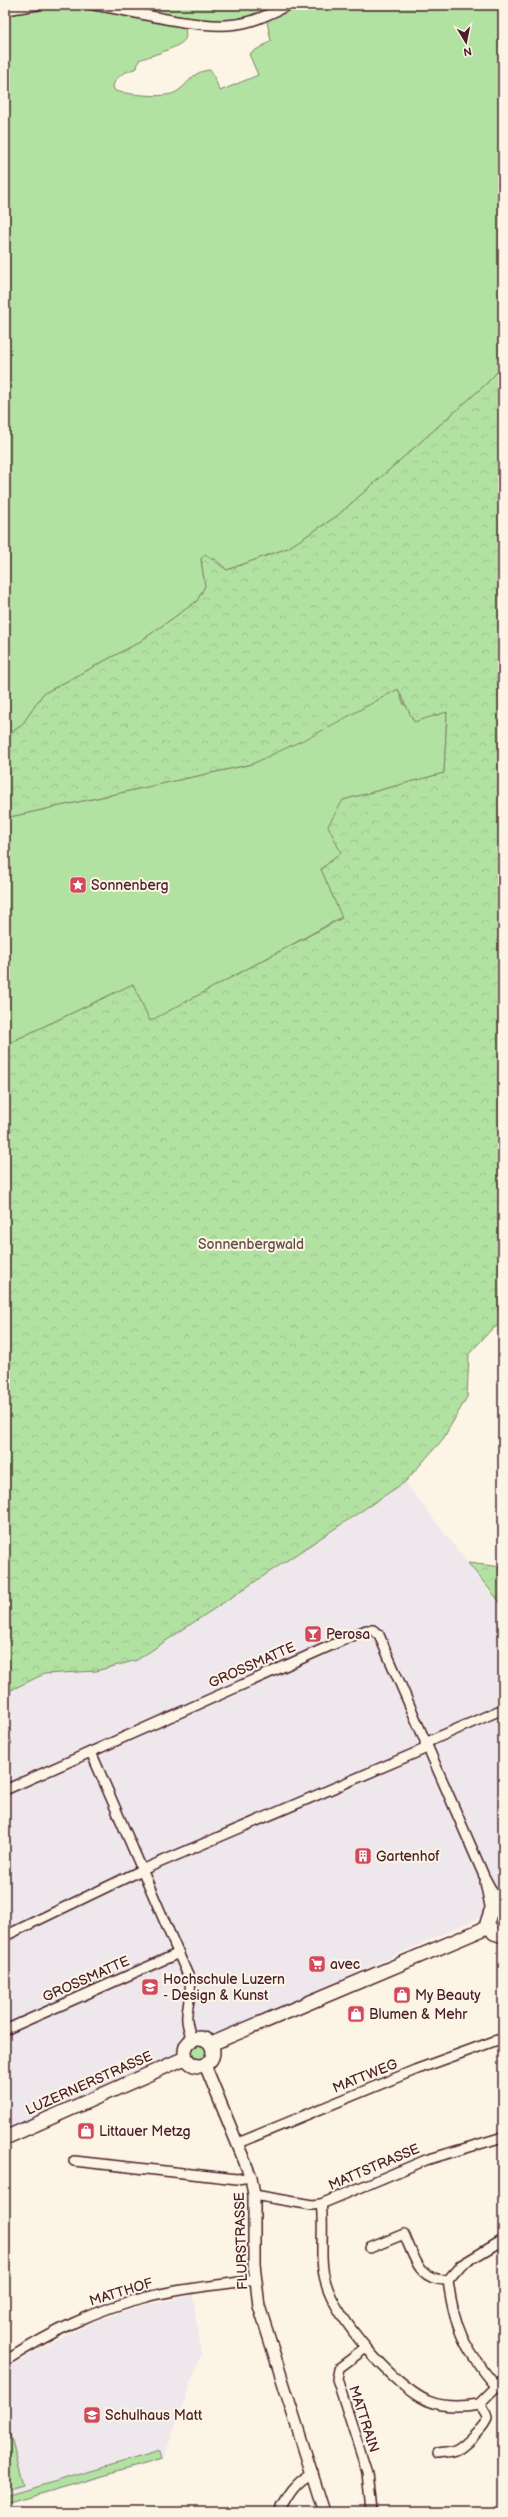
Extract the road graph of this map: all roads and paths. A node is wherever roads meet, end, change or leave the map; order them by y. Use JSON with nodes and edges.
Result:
{"nodes":[{"id":1,"x":38,"y":5,"type":"edge"},
{"id":2,"x":94,"y":5,"type":"edge"},
{"id":3,"x":289,"y":5,"type":"edge"},
{"id":4,"x":5,"y":10,"type":"edge"},
{"id":5,"x":503,"y":1709,"type":"edge"},
{"id":6,"x":426,"y":1745,"type":"junction"},
{"id":7,"x":91,"y":1752,"type":"junction"},
{"id":8,"x":5,"y":1790,"type":"edge"},
{"id":9,"x":142,"y":1870,"type":"junction"},
{"id":10,"x":498,"y":1908,"type":"edge"},
{"id":11,"x":488,"y":1927,"type":"junction"},
{"id":12,"x":5,"y":1936,"type":"edge"},
{"id":13,"x":503,"y":1936,"type":"edge"},
{"id":14,"x":179,"y":1953,"type":"junction"},
{"id":15,"x":5,"y":2030,"type":"edge"},
{"id":16,"x":503,"y":2038,"type":"edge"},
{"id":17,"x":192,"y":2039,"type":"junction"},
{"id":18,"x":211,"y":2044,"type":"junction"},
{"id":19,"x":185,"y":2058,"type":"junction"},
{"id":20,"x":205,"y":2065,"type":"junction"},
{"id":21,"x":503,"y":2137,"type":"edge"},
{"id":22,"x":5,"y":2138,"type":"edge"},
{"id":23,"x":238,"y":2143,"type":"junction"},
{"id":24,"x":74,"y":2160,"type":"dead end"},
{"id":25,"x":251,"y":2177,"type":"junction"},
{"id":26,"x":254,"y":2194,"type":"junction"},
{"id":27,"x":321,"y":2204,"type":"junction"},
{"id":28,"x":503,"y":2240,"type":"edge"},
{"id":29,"x":370,"y":2248,"type":"dead end"},
{"id":30,"x":256,"y":2280,"type":"junction"},
{"id":31,"x":448,"y":2280,"type":"junction"},
{"id":32,"x":366,"y":2348,"type":"junction"},
{"id":33,"x":5,"y":2361,"type":"edge"},
{"id":34,"x":503,"y":2380,"type":"edge"},
{"id":35,"x":496,"y":2386,"type":"junction"},
{"id":36,"x":479,"y":2404,"type":"junction"},
{"id":37,"x":438,"y":2454,"type":"dead end"},
{"id":38,"x":313,"y":2473,"type":"junction"},
{"id":39,"x":279,"y":2512,"type":"edge"},
{"id":40,"x":324,"y":2512,"type":"edge"},
{"id":41,"x":371,"y":2512,"type":"edge"}],
"edges":[{"from":1,"to":4,"type":"street"},
{"from":2,"to":3,"type":"street"},
{"from":5,"to":6,"type":"street"},
{"from":6,"to":7,"type":"street","name":"GROSSMATTE"},
{"from":6,"to":9,"type":"street"},
{"from":6,"to":10,"type":"street","name":"GROSSMATTE"},
{"from":7,"to":8,"type":"street","name":"GROSSMATTE"},
{"from":7,"to":9,"type":"street"},
{"from":9,"to":12,"type":"street"},
{"from":9,"to":14,"type":"street"},
{"from":10,"to":11,"type":"main road"},
{"from":11,"to":13,"type":"main road"},
{"from":11,"to":18,"type":"main road"},
{"from":14,"to":15,"type":"street","name":"GROSSMATTE"},
{"from":14,"to":17,"type":"street"},
{"from":16,"to":23,"type":"street","name":"MATTWEG"},
{"from":17,"to":18,"type":"main road"},
{"from":17,"to":19,"type":"main road"},
{"from":18,"to":20,"type":"main road"},
{"from":19,"to":20,"type":"main road"},
{"from":19,"to":22,"type":"main road","name":"LUZERNERSTRASSE"},
{"from":20,"to":23,"type":"street","name":"FLURSTRASSE"},
{"from":21,"to":27,"type":"street","name":"MATTSTRASSE"},
{"from":23,"to":25,"type":"street","name":"FLURSTRASSE"},
{"from":24,"to":25,"type":"street"},
{"from":25,"to":26,"type":"street","name":"FLURSTRASSE"},
{"from":26,"to":27,"type":"street","name":"MATTSTRASSE"},
{"from":26,"to":30,"type":"street","name":"FLURSTRASSE"},
{"from":27,"to":32,"type":"street"},
{"from":28,"to":31,"type":"street"},
{"from":29,"to":31,"type":"street"},
{"from":30,"to":33,"type":"street","name":"MATTHOF"},
{"from":30,"to":38,"type":"street","name":"FLURSTRASSE"},
{"from":31,"to":35,"type":"street"},
{"from":32,"to":36,"type":"street"},
{"from":32,"to":41,"type":"street","name":"MATTRAIN"},
{"from":34,"to":35,"type":"street"},
{"from":35,"to":36,"type":"street"},
{"from":36,"to":37,"type":"street"},
{"from":38,"to":39,"type":"street"},
{"from":38,"to":40,"type":"street","name":"FLURSTRASSE"}]}
